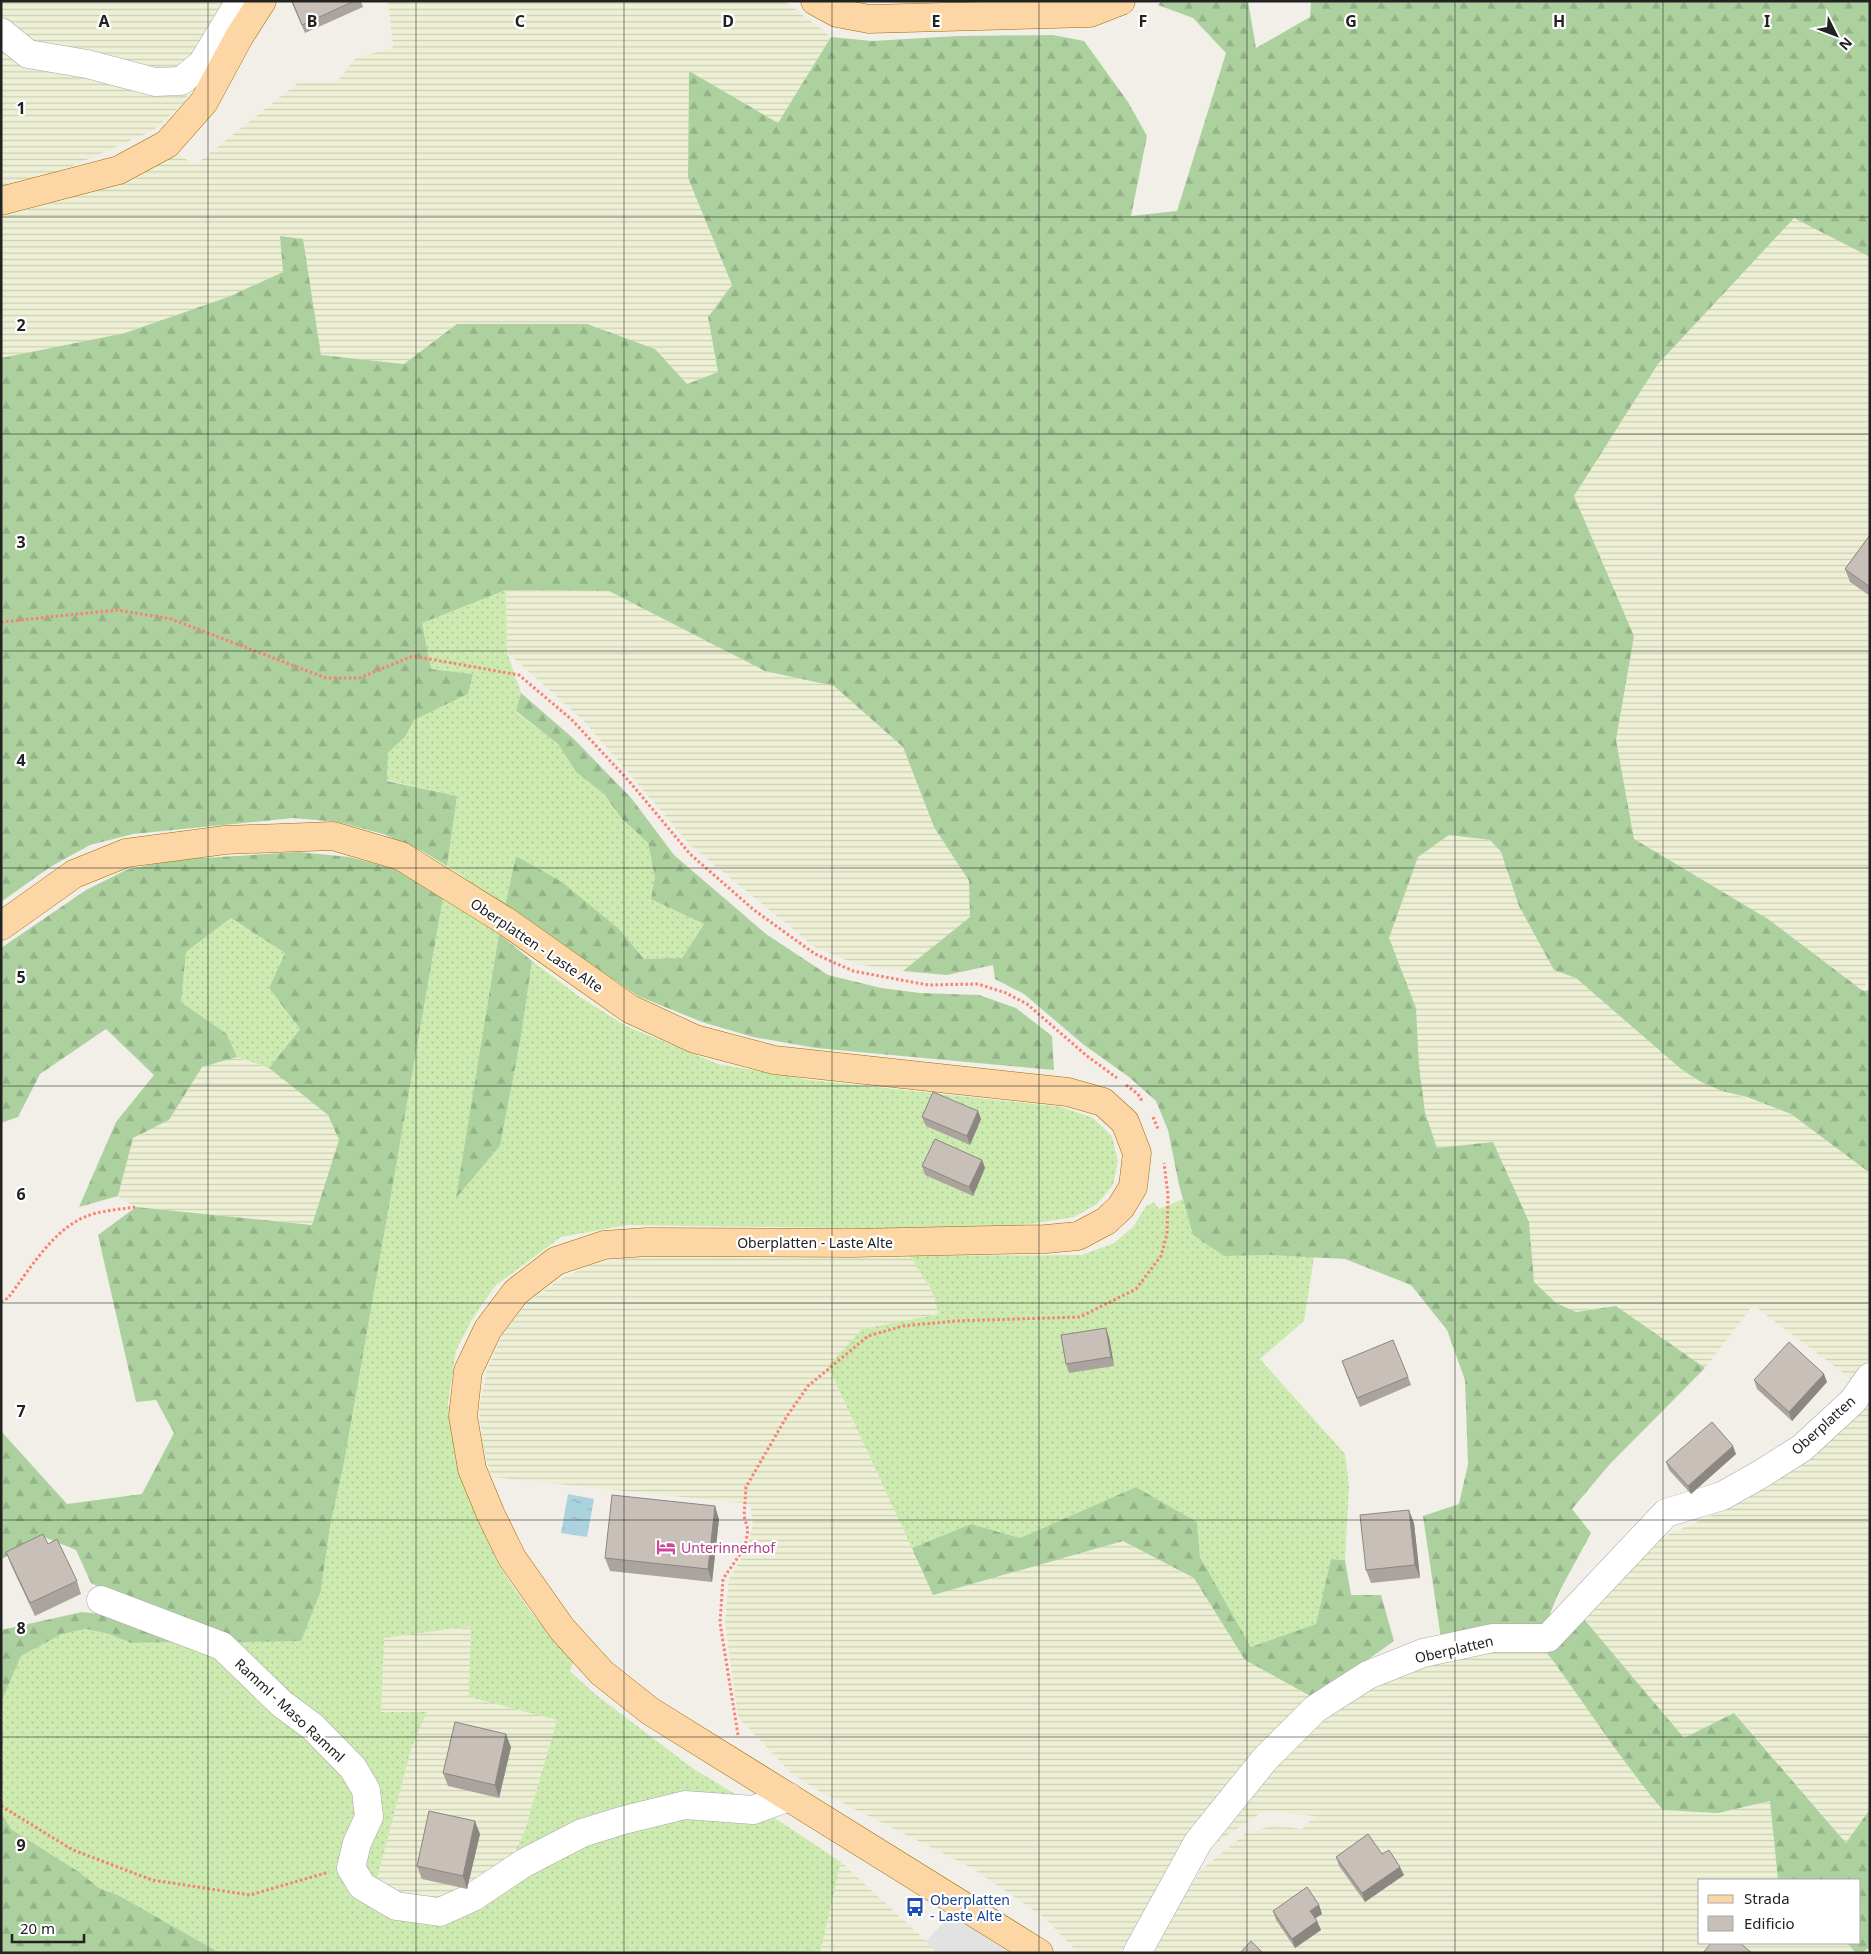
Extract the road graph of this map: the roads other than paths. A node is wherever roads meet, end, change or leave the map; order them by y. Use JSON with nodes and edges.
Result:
{"nodes":[{"id":1,"x":240,"y":1,"type":"edge"},
{"id":2,"x":262,"y":1,"type":"edge"},
{"id":3,"x":816,"y":1,"type":"edge"},
{"id":4,"x":1121,"y":1,"type":"edge"},
{"id":5,"x":1,"y":32,"type":"edge"},
{"id":6,"x":1,"y":201,"type":"edge"},
{"id":7,"x":1,"y":926,"type":"edge"},
{"id":8,"x":1870,"y":1377,"type":"edge"},
{"id":9,"x":101,"y":1600,"type":"dead end"},
{"id":10,"x":789,"y":1797,"type":"junction"},
{"id":11,"x":1039,"y":1953,"type":"edge"},
{"id":12,"x":1137,"y":1953,"type":"edge"}],
"edges":[{"from":1,"to":5,"type":"street"},
{"from":2,"to":6,"type":"main road"},
{"from":3,"to":4,"type":"main road"},
{"from":7,"to":10,"type":"main road","name":"Oberplatten - Laste Alte"},
{"from":8,"to":12,"type":"street","name":"Oberplatten"},
{"from":9,"to":10,"type":"street","name":"Ramml - Maso Ramml"},
{"from":10,"to":11,"type":"main road","name":"Oberplatten - Laste Alte"}]}
